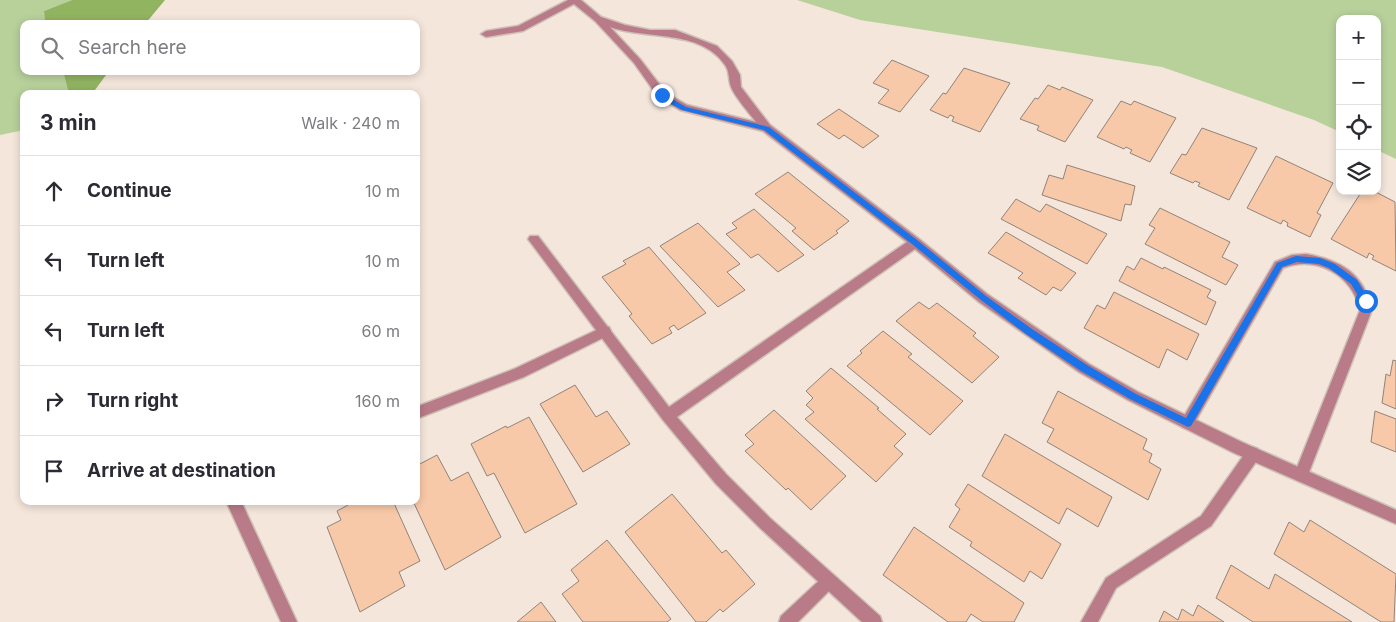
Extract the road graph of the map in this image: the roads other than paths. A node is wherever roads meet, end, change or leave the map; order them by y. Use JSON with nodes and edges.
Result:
{"nodes":[{"id":1,"x":575,"y":0,"type":"edge"},
{"id":2,"x":598,"y":19,"type":"junction"},
{"id":3,"x":486,"y":34,"type":"dead end"},
{"id":4,"x":766,"y":128,"type":"junction"},
{"id":5,"x":534,"y":238,"type":"dead end"},
{"id":6,"x":914,"y":242,"type":"junction"},
{"id":7,"x":605,"y":331,"type":"junction"},
{"id":8,"x":420,"y":411,"type":"edge"},
{"id":9,"x":668,"y":416,"type":"junction"},
{"id":10,"x":1188,"y":423,"type":"junction"},
{"id":11,"x":1253,"y":454,"type":"junction"},
{"id":12,"x":1301,"y":475,"type":"junction"},
{"id":13,"x":235,"y":505,"type":"edge"},
{"id":14,"x":1396,"y":517,"type":"edge"},
{"id":15,"x":829,"y":582,"type":"junction"},
{"id":16,"x":289,"y":622,"type":"edge"},
{"id":17,"x":787,"y":622,"type":"edge"},
{"id":18,"x":874,"y":622,"type":"edge"},
{"id":19,"x":1089,"y":622,"type":"edge"}],
"edges":[{"from":1,"to":2,"type":"street"},
{"from":1,"to":3,"type":"street"},
{"from":2,"to":4,"type":"street"},
{"from":2,"to":4,"type":"street"},
{"from":4,"to":6,"type":"street"},
{"from":5,"to":7,"type":"street"},
{"from":6,"to":9,"type":"street"},
{"from":6,"to":10,"type":"street"},
{"from":7,"to":8,"type":"street"},
{"from":7,"to":9,"type":"street"},
{"from":9,"to":15,"type":"street"},
{"from":10,"to":11,"type":"street"},
{"from":10,"to":12,"type":"street"},
{"from":11,"to":12,"type":"street"},
{"from":11,"to":19,"type":"street"},
{"from":12,"to":14,"type":"street"},
{"from":13,"to":16,"type":"street"},
{"from":15,"to":17,"type":"street"},
{"from":15,"to":18,"type":"street"}]}
